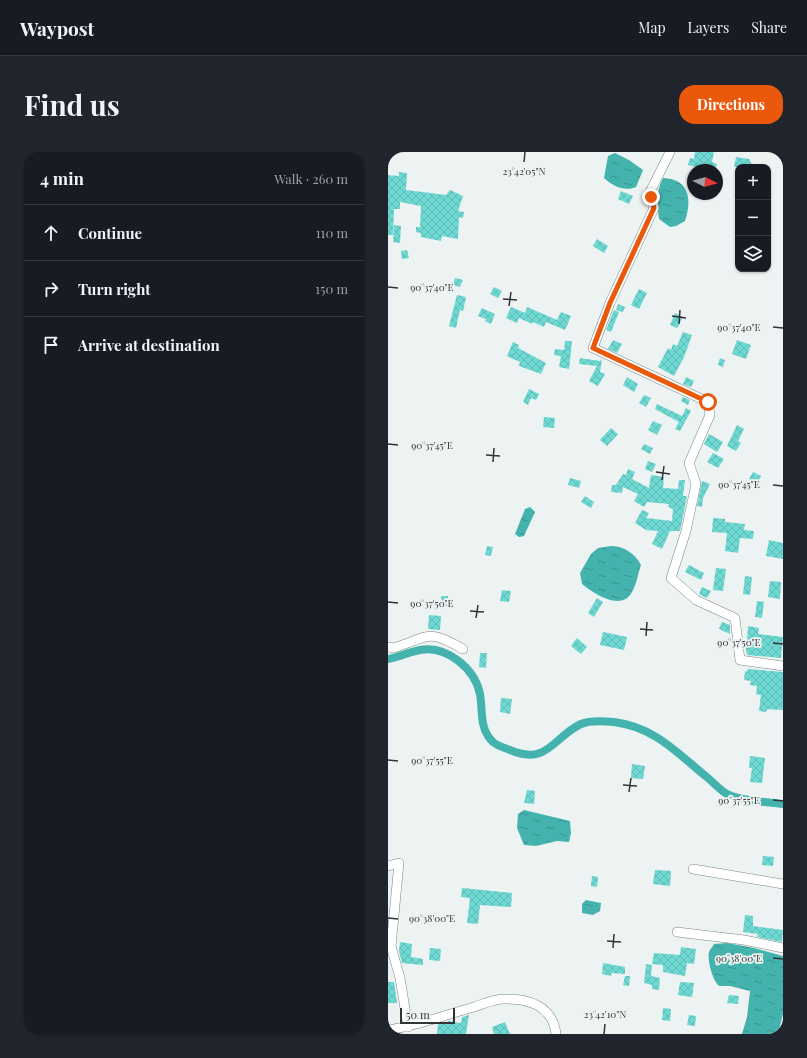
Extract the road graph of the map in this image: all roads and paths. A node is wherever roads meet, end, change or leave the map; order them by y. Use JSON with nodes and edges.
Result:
{"nodes":[{"id":1,"x":670,"y":152,"type":"edge"},
{"id":2,"x":388,"y":647,"type":"edge"},
{"id":3,"x":463,"y":649,"type":"dead end"},
{"id":4,"x":783,"y":666,"type":"edge"},
{"id":5,"x":388,"y":866,"type":"edge"},
{"id":6,"x":693,"y":869,"type":"dead end"},
{"id":7,"x":783,"y":884,"type":"edge"},
{"id":8,"x":677,"y":932,"type":"dead end"},
{"id":9,"x":783,"y":948,"type":"edge"},
{"id":10,"x":408,"y":1027,"type":"junction"},
{"id":11,"x":388,"y":1030,"type":"edge"},
{"id":12,"x":556,"y":1034,"type":"edge"}],
"edges":[{"from":1,"to":4,"type":"street"},
{"from":2,"to":3,"type":"street"},
{"from":5,"to":10,"type":"street"},
{"from":6,"to":7,"type":"street"},
{"from":8,"to":9,"type":"street"},
{"from":10,"to":11,"type":"street"},
{"from":10,"to":12,"type":"street"}]}
